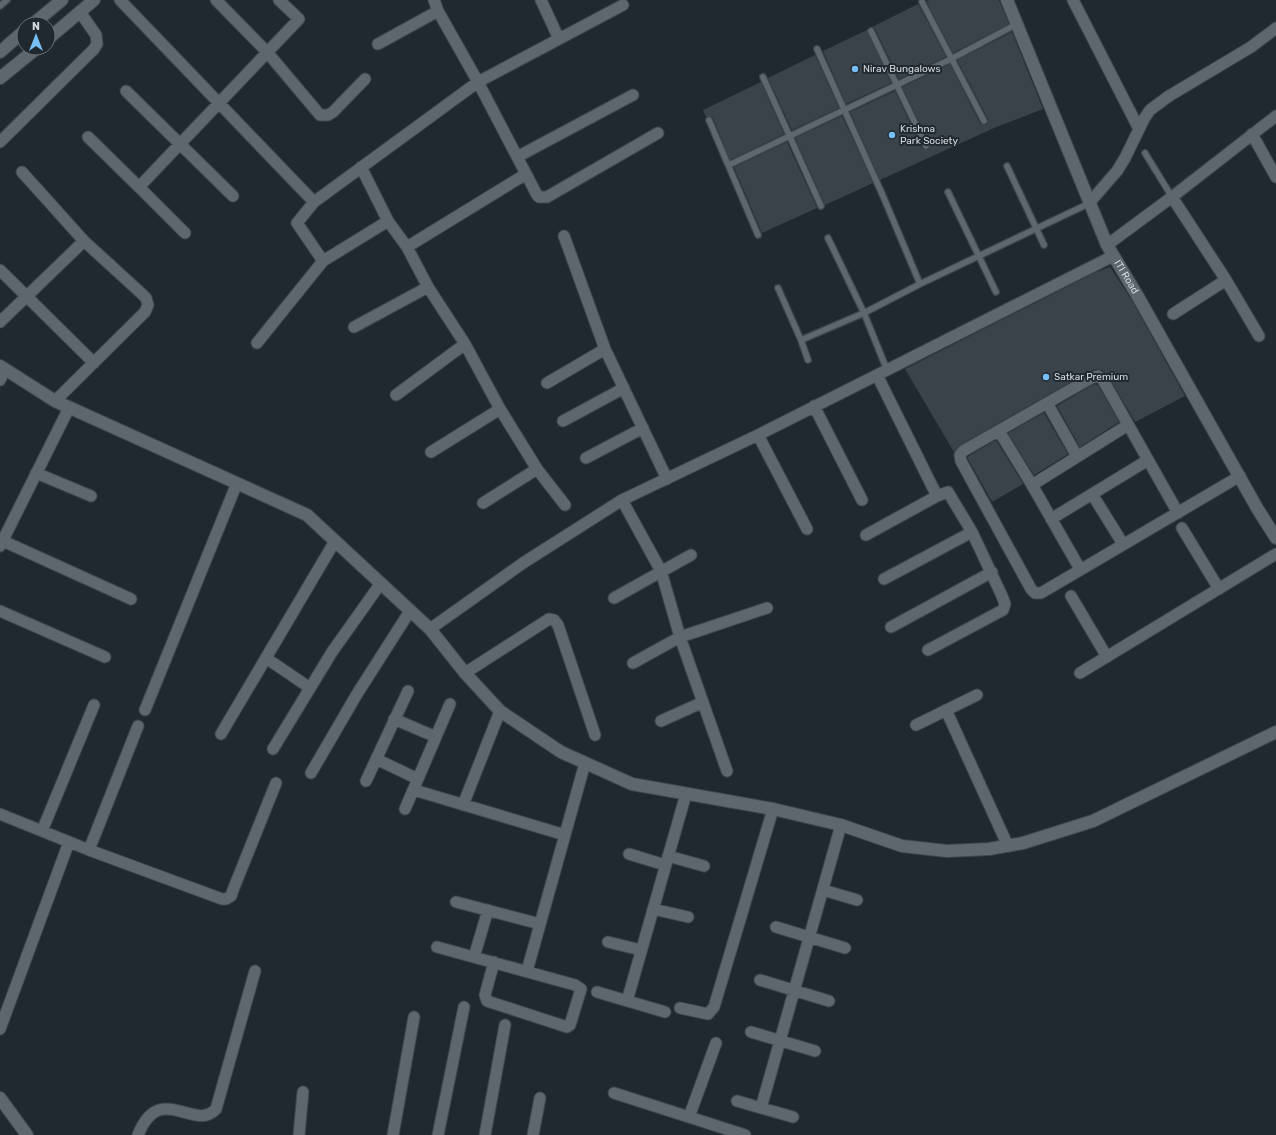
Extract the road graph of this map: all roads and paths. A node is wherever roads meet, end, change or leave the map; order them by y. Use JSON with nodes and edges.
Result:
{"nodes":[{"id":1,"x":7,"y":0,"type":"edge"},
{"id":2,"x":62,"y":0,"type":"edge"},
{"id":3,"x":94,"y":0,"type":"edge"},
{"id":4,"x":120,"y":0,"type":"edge"},
{"id":5,"x":216,"y":0,"type":"edge"},
{"id":6,"x":279,"y":0,"type":"edge"},
{"id":7,"x":541,"y":0,"type":"edge"},
{"id":8,"x":1007,"y":0,"type":"edge"},
{"id":9,"x":1073,"y":0,"type":"edge"},
{"id":10,"x":922,"y":2,"type":"dead end"},
{"id":11,"x":436,"y":3,"type":"edge"},
{"id":12,"x":623,"y":5,"type":"dead end"},
{"id":13,"x":0,"y":6,"type":"edge"},
{"id":14,"x":80,"y":12,"type":"junction"},
{"id":15,"x":43,"y":16,"type":"edge"},
{"id":16,"x":1017,"y":24,"type":"junction"},
{"id":17,"x":1276,"y":28,"type":"edge"},
{"id":18,"x":871,"y":31,"type":"dead end"},
{"id":19,"x":56,"y":32,"type":"edge"},
{"id":20,"x":16,"y":38,"type":"edge"},
{"id":21,"x":559,"y":39,"type":"junction"},
{"id":22,"x":378,"y":44,"type":"dead end"},
{"id":23,"x":817,"y":49,"type":"dead end"},
{"id":24,"x":0,"y":52,"type":"edge"},
{"id":25,"x":267,"y":52,"type":"junction"},
{"id":26,"x":27,"y":56,"type":"edge"},
{"id":27,"x":951,"y":59,"type":"junction"},
{"id":28,"x":763,"y":77,"type":"dead end"},
{"id":29,"x":0,"y":78,"type":"edge"},
{"id":30,"x":366,"y":79,"type":"dead end"},
{"id":31,"x":478,"y":82,"type":"junction"},
{"id":32,"x":896,"y":84,"type":"junction"},
{"id":33,"x":126,"y":91,"type":"dead end"},
{"id":34,"x":633,"y":95,"type":"dead end"},
{"id":35,"x":218,"y":103,"type":"junction"},
{"id":36,"x":844,"y":109,"type":"junction"},
{"id":37,"x":1276,"y":116,"type":"edge"},
{"id":38,"x":709,"y":120,"type":"dead end"},
{"id":39,"x":984,"y":121,"type":"dead end"},
{"id":40,"x":1139,"y":129,"type":"junction"},
{"id":41,"x":658,"y":134,"type":"dead end"},
{"id":42,"x":1252,"y":134,"type":"junction"},
{"id":43,"x":789,"y":136,"type":"junction"},
{"id":44,"x":88,"y":137,"type":"dead end"},
{"id":45,"x":0,"y":142,"type":"edge"},
{"id":46,"x":180,"y":143,"type":"junction"},
{"id":47,"x":926,"y":146,"type":"dead end"},
{"id":48,"x":1145,"y":153,"type":"dead end"},
{"id":49,"x":517,"y":157,"type":"junction"},
{"id":50,"x":729,"y":165,"type":"junction"},
{"id":51,"x":1007,"y":166,"type":"dead end"},
{"id":52,"x":361,"y":167,"type":"junction"},
{"id":53,"x":22,"y":172,"type":"dead end"},
{"id":54,"x":526,"y":174,"type":"junction"},
{"id":55,"x":1276,"y":177,"type":"edge"},
{"id":56,"x":139,"y":187,"type":"junction"},
{"id":57,"x":948,"y":192,"type":"dead end"},
{"id":58,"x":232,"y":196,"type":"dead end"},
{"id":59,"x":1172,"y":197,"type":"junction"},
{"id":60,"x":314,"y":202,"type":"junction"},
{"id":61,"x":1090,"y":202,"type":"junction"},
{"id":62,"x":821,"y":206,"type":"dead end"},
{"id":63,"x":388,"y":221,"type":"junction"},
{"id":64,"x":1036,"y":228,"type":"junction"},
{"id":65,"x":185,"y":234,"type":"dead end"},
{"id":66,"x":758,"y":235,"type":"dead end"},
{"id":67,"x":564,"y":236,"type":"dead end"},
{"id":68,"x":828,"y":238,"type":"dead end"},
{"id":69,"x":84,"y":241,"type":"junction"},
{"id":70,"x":1107,"y":244,"type":"junction"},
{"id":71,"x":1044,"y":245,"type":"dead end"},
{"id":72,"x":407,"y":247,"type":"junction"},
{"id":73,"x":980,"y":256,"type":"junction"},
{"id":74,"x":1114,"y":256,"type":"junction"},
{"id":75,"x":323,"y":261,"type":"junction"},
{"id":76,"x":0,"y":270,"type":"edge"},
{"id":77,"x":1226,"y":280,"type":"junction"},
{"id":78,"x":920,"y":284,"type":"junction"},
{"id":79,"x":428,"y":287,"type":"junction"},
{"id":80,"x":778,"y":288,"type":"dead end"},
{"id":81,"x":996,"y":292,"type":"dead end"},
{"id":82,"x":26,"y":296,"type":"junction"},
{"id":83,"x":864,"y":313,"type":"junction"},
{"id":84,"x":1173,"y":314,"type":"dead end"},
{"id":85,"x":0,"y":322,"type":"edge"},
{"id":86,"x":354,"y":327,"type":"dead end"},
{"id":87,"x":1259,"y":336,"type":"dead end"},
{"id":88,"x":801,"y":340,"type":"junction"},
{"id":89,"x":256,"y":343,"type":"dead end"},
{"id":90,"x":465,"y":344,"type":"junction"},
{"id":91,"x":605,"y":349,"type":"junction"},
{"id":92,"x":808,"y":360,"type":"dead end"},
{"id":93,"x":94,"y":363,"type":"junction"},
{"id":94,"x":2,"y":372,"type":"edge"},
{"id":95,"x":882,"y":373,"type":"junction"},
{"id":96,"x":547,"y":383,"type":"dead end"},
{"id":97,"x":624,"y":388,"type":"junction"},
{"id":98,"x":396,"y":394,"type":"dead end"},
{"id":99,"x":55,"y":402,"type":"junction"},
{"id":100,"x":1047,"y":403,"type":"junction"},
{"id":101,"x":814,"y":406,"type":"junction"},
{"id":102,"x":69,"y":408,"type":"junction"},
{"id":103,"x":500,"y":409,"type":"junction"},
{"id":104,"x":563,"y":421,"type":"dead end"},
{"id":105,"x":1128,"y":425,"type":"junction"},
{"id":106,"x":643,"y":428,"type":"junction"},
{"id":107,"x":999,"y":430,"type":"junction"},
{"id":108,"x":758,"y":436,"type":"junction"},
{"id":109,"x":431,"y":452,"type":"dead end"},
{"id":110,"x":1077,"y":456,"type":"junction"},
{"id":111,"x":586,"y":458,"type":"dead end"},
{"id":112,"x":1148,"y":460,"type":"junction"},
{"id":113,"x":537,"y":469,"type":"junction"},
{"id":114,"x":36,"y":473,"type":"junction"},
{"id":115,"x":1240,"y":476,"type":"junction"},
{"id":116,"x":667,"y":478,"type":"junction"},
{"id":117,"x":237,"y":483,"type":"junction"},
{"id":118,"x":1032,"y":485,"type":"junction"},
{"id":119,"x":1092,"y":494,"type":"junction"},
{"id":120,"x":92,"y":496,"type":"dead end"},
{"id":121,"x":937,"y":496,"type":"junction"},
{"id":122,"x":622,"y":500,"type":"junction"},
{"id":123,"x":862,"y":500,"type":"dead end"},
{"id":124,"x":483,"y":503,"type":"dead end"},
{"id":125,"x":565,"y":505,"type":"dead end"},
{"id":126,"x":1178,"y":512,"type":"junction"},
{"id":127,"x":1051,"y":519,"type":"junction"},
{"id":128,"x":1182,"y":528,"type":"dead end"},
{"id":129,"x":807,"y":529,"type":"dead end"},
{"id":130,"x":972,"y":532,"type":"junction"},
{"id":131,"x":866,"y":535,"type":"dead end"},
{"id":132,"x":1276,"y":538,"type":"edge"},
{"id":133,"x":335,"y":541,"type":"junction"},
{"id":134,"x":1,"y":543,"type":"edge"},
{"id":135,"x":1123,"y":544,"type":"junction"},
{"id":136,"x":1276,"y":554,"type":"edge"},
{"id":137,"x":691,"y":555,"type":"dead end"},
{"id":138,"x":1080,"y":570,"type":"junction"},
{"id":139,"x":661,"y":571,"type":"junction"},
{"id":140,"x":992,"y":572,"type":"junction"},
{"id":141,"x":884,"y":579,"type":"dead end"},
{"id":142,"x":381,"y":583,"type":"junction"},
{"id":143,"x":1218,"y":589,"type":"junction"},
{"id":144,"x":1071,"y":596,"type":"dead end"},
{"id":145,"x":614,"y":598,"type":"dead end"},
{"id":146,"x":131,"y":599,"type":"dead end"},
{"id":147,"x":767,"y":608,"type":"dead end"},
{"id":148,"x":0,"y":611,"type":"edge"},
{"id":149,"x":410,"y":611,"type":"junction"},
{"id":150,"x":891,"y":627,"type":"dead end"},
{"id":151,"x":430,"y":629,"type":"junction"},
{"id":152,"x":680,"y":637,"type":"junction"},
{"id":153,"x":928,"y":650,"type":"dead end"},
{"id":154,"x":105,"y":657,"type":"dead end"},
{"id":155,"x":1107,"y":657,"type":"junction"},
{"id":156,"x":266,"y":658,"type":"junction"},
{"id":157,"x":633,"y":662,"type":"dead end"},
{"id":158,"x":465,"y":673,"type":"junction"},
{"id":159,"x":1080,"y":673,"type":"dead end"},
{"id":160,"x":310,"y":688,"type":"junction"},
{"id":161,"x":408,"y":691,"type":"dead end"},
{"id":162,"x":977,"y":695,"type":"dead end"},
{"id":163,"x":703,"y":702,"type":"junction"},
{"id":164,"x":450,"y":704,"type":"dead end"},
{"id":165,"x":94,"y":705,"type":"dead end"},
{"id":166,"x":145,"y":710,"type":"dead end"},
{"id":167,"x":946,"y":710,"type":"junction"},
{"id":168,"x":500,"y":711,"type":"junction"},
{"id":169,"x":394,"y":720,"type":"junction"},
{"id":170,"x":661,"y":721,"type":"dead end"},
{"id":171,"x":916,"y":725,"type":"dead end"},
{"id":172,"x":138,"y":726,"type":"dead end"},
{"id":173,"x":1276,"y":732,"type":"edge"},
{"id":174,"x":221,"y":734,"type":"dead end"},
{"id":175,"x":595,"y":735,"type":"dead end"},
{"id":176,"x":436,"y":737,"type":"junction"},
{"id":177,"x":273,"y":749,"type":"dead end"},
{"id":178,"x":376,"y":759,"type":"junction"},
{"id":179,"x":585,"y":763,"type":"junction"},
{"id":180,"x":727,"y":771,"type":"dead end"},
{"id":181,"x":311,"y":773,"type":"dead end"},
{"id":182,"x":418,"y":779,"type":"junction"},
{"id":183,"x":366,"y":781,"type":"dead end"},
{"id":184,"x":276,"y":783,"type":"dead end"},
{"id":185,"x":414,"y":790,"type":"junction"},
{"id":186,"x":686,"y":794,"type":"junction"},
{"id":187,"x":463,"y":805,"type":"junction"},
{"id":188,"x":405,"y":809,"type":"dead end"},
{"id":189,"x":773,"y":809,"type":"junction"},
{"id":190,"x":0,"y":814,"type":"edge"},
{"id":191,"x":841,"y":825,"type":"junction"},
{"id":192,"x":42,"y":831,"type":"junction"},
{"id":193,"x":565,"y":836,"type":"junction"},
{"id":194,"x":69,"y":842,"type":"junction"},
{"id":195,"x":1008,"y":846,"type":"junction"},
{"id":196,"x":89,"y":850,"type":"junction"},
{"id":197,"x":629,"y":854,"type":"dead end"},
{"id":198,"x":667,"y":860,"type":"junction"},
{"id":199,"x":704,"y":866,"type":"dead end"},
{"id":200,"x":823,"y":890,"type":"junction"},
{"id":201,"x":857,"y":900,"type":"dead end"},
{"id":202,"x":456,"y":902,"type":"dead end"},
{"id":203,"x":653,"y":909,"type":"junction"},
{"id":204,"x":488,"y":910,"type":"junction"},
{"id":205,"x":688,"y":917,"type":"dead end"},
{"id":206,"x":540,"y":924,"type":"junction"},
{"id":207,"x":776,"y":927,"type":"dead end"},
{"id":208,"x":809,"y":937,"type":"junction"},
{"id":209,"x":608,"y":942,"type":"dead end"},
{"id":210,"x":437,"y":947,"type":"dead end"},
{"id":211,"x":845,"y":948,"type":"dead end"},
{"id":212,"x":641,"y":950,"type":"junction"},
{"id":213,"x":474,"y":957,"type":"junction"},
{"id":214,"x":494,"y":962,"type":"junction"},
{"id":215,"x":256,"y":971,"type":"dead end"},
{"id":216,"x":526,"y":971,"type":"junction"},
{"id":217,"x":760,"y":980,"type":"dead end"},
{"id":218,"x":794,"y":990,"type":"junction"},
{"id":219,"x":597,"y":992,"type":"dead end"},
{"id":220,"x":627,"y":1000,"type":"junction"},
{"id":221,"x":829,"y":1000,"type":"dead end"},
{"id":222,"x":464,"y":1007,"type":"dead end"},
{"id":223,"x":680,"y":1008,"type":"dead end"},
{"id":224,"x":665,"y":1012,"type":"dead end"},
{"id":225,"x":414,"y":1017,"type":"dead end"},
{"id":226,"x":505,"y":1025,"type":"dead end"},
{"id":227,"x":0,"y":1029,"type":"edge"},
{"id":228,"x":751,"y":1032,"type":"dead end"},
{"id":229,"x":780,"y":1040,"type":"junction"},
{"id":230,"x":716,"y":1043,"type":"dead end"},
{"id":231,"x":815,"y":1051,"type":"dead end"},
{"id":232,"x":303,"y":1092,"type":"dead end"},
{"id":233,"x":614,"y":1093,"type":"dead end"},
{"id":234,"x":0,"y":1098,"type":"edge"},
{"id":235,"x":540,"y":1098,"type":"dead end"},
{"id":236,"x":737,"y":1101,"type":"dead end"},
{"id":237,"x":760,"y":1108,"type":"junction"},
{"id":238,"x":689,"y":1117,"type":"junction"},
{"id":239,"x":793,"y":1117,"type":"dead end"},
{"id":240,"x":27,"y":1135,"type":"edge"},
{"id":241,"x":138,"y":1135,"type":"edge"},
{"id":242,"x":298,"y":1135,"type":"edge"},
{"id":243,"x":393,"y":1135,"type":"edge"},
{"id":244,"x":438,"y":1135,"type":"edge"},
{"id":245,"x":485,"y":1135,"type":"edge"},
{"id":246,"x":533,"y":1135,"type":"edge"},
{"id":247,"x":745,"y":1135,"type":"edge"}],
"edges":[{"from":1,"to":13,"type":"lane"},
{"from":2,"to":15,"type":"street"},
{"from":3,"to":14,"type":"street"},
{"from":4,"to":35,"type":"street"},
{"from":5,"to":25,"type":"street"},
{"from":6,"to":25,"type":"street"},
{"from":7,"to":21,"type":"street"},
{"from":8,"to":16,"type":"street","name":"ITI Road"},
{"from":9,"to":40,"type":"street"},
{"from":10,"to":27,"type":"lane"},
{"from":11,"to":22,"type":"street"},
{"from":11,"to":31,"type":"street"},
{"from":12,"to":21,"type":"street"},
{"from":14,"to":19,"type":"street"},
{"from":14,"to":45,"type":"street"},
{"from":16,"to":27,"type":"lane"},
{"from":16,"to":61,"type":"street","name":"ITI Road"},
{"from":17,"to":40,"type":"street"},
{"from":18,"to":32,"type":"lane"},
{"from":20,"to":24,"type":"street"},
{"from":21,"to":31,"type":"street"},
{"from":23,"to":36,"type":"lane"},
{"from":25,"to":30,"type":"street"},
{"from":25,"to":35,"type":"street"},
{"from":26,"to":29,"type":"street"},
{"from":27,"to":32,"type":"lane"},
{"from":27,"to":39,"type":"lane"},
{"from":28,"to":43,"type":"lane"},
{"from":31,"to":49,"type":"street"},
{"from":31,"to":52,"type":"street"},
{"from":32,"to":36,"type":"lane"},
{"from":32,"to":47,"type":"lane"},
{"from":33,"to":46,"type":"street"},
{"from":34,"to":49,"type":"street"},
{"from":35,"to":46,"type":"street"},
{"from":35,"to":60,"type":"street"},
{"from":36,"to":43,"type":"lane"},
{"from":36,"to":78,"type":"lane"},
{"from":37,"to":42,"type":"street"},
{"from":38,"to":50,"type":"lane"},
{"from":40,"to":61,"type":"street"},
{"from":41,"to":54,"type":"street"},
{"from":42,"to":55,"type":"street"},
{"from":42,"to":59,"type":"street"},
{"from":43,"to":50,"type":"lane"},
{"from":43,"to":62,"type":"lane"},
{"from":44,"to":56,"type":"street"},
{"from":46,"to":56,"type":"street"},
{"from":46,"to":58,"type":"street"},
{"from":48,"to":59,"type":"lane"},
{"from":49,"to":54,"type":"street"},
{"from":50,"to":66,"type":"lane"},
{"from":51,"to":64,"type":"lane"},
{"from":52,"to":60,"type":"street"},
{"from":52,"to":63,"type":"street"},
{"from":53,"to":69,"type":"street"},
{"from":54,"to":72,"type":"street"},
{"from":56,"to":65,"type":"street"},
{"from":57,"to":73,"type":"lane"},
{"from":59,"to":70,"type":"street"},
{"from":59,"to":77,"type":"street"},
{"from":60,"to":75,"type":"street"},
{"from":61,"to":64,"type":"lane"},
{"from":61,"to":70,"type":"street","name":"ITI Road"},
{"from":63,"to":72,"type":"street"},
{"from":63,"to":75,"type":"street"},
{"from":64,"to":71,"type":"lane"},
{"from":64,"to":73,"type":"lane"},
{"from":67,"to":91,"type":"street"},
{"from":68,"to":83,"type":"lane"},
{"from":69,"to":82,"type":"street"},
{"from":69,"to":93,"type":"street"},
{"from":70,"to":74,"type":"street","name":"ITI Road"},
{"from":72,"to":79,"type":"street"},
{"from":73,"to":78,"type":"lane"},
{"from":73,"to":81,"type":"lane"},
{"from":74,"to":95,"type":"street"},
{"from":74,"to":115,"type":"street","name":"ITI Road"},
{"from":75,"to":89,"type":"street"},
{"from":76,"to":82,"type":"street"},
{"from":77,"to":84,"type":"street"},
{"from":77,"to":87,"type":"street"},
{"from":78,"to":83,"type":"lane"},
{"from":79,"to":86,"type":"street"},
{"from":79,"to":90,"type":"street"},
{"from":80,"to":88,"type":"lane"},
{"from":82,"to":85,"type":"street"},
{"from":82,"to":93,"type":"street"},
{"from":83,"to":88,"type":"lane"},
{"from":83,"to":95,"type":"lane"},
{"from":88,"to":92,"type":"lane"},
{"from":90,"to":98,"type":"street"},
{"from":90,"to":103,"type":"street"},
{"from":91,"to":96,"type":"street"},
{"from":91,"to":97,"type":"street"},
{"from":93,"to":99,"type":"street"},
{"from":94,"to":99,"type":"street"},
{"from":95,"to":101,"type":"street"},
{"from":95,"to":121,"type":"street"},
{"from":97,"to":104,"type":"street"},
{"from":97,"to":106,"type":"street"},
{"from":99,"to":102,"type":"street"},
{"from":100,"to":105,"type":"street"},
{"from":100,"to":107,"type":"street"},
{"from":100,"to":110,"type":"street"},
{"from":101,"to":108,"type":"street"},
{"from":101,"to":123,"type":"street"},
{"from":102,"to":114,"type":"street"},
{"from":102,"to":117,"type":"street"},
{"from":103,"to":109,"type":"street"},
{"from":103,"to":113,"type":"street"},
{"from":105,"to":110,"type":"street"},
{"from":105,"to":112,"type":"street"},
{"from":106,"to":111,"type":"street"},
{"from":106,"to":116,"type":"street"},
{"from":107,"to":118,"type":"street"},
{"from":107,"to":138,"type":"street"},
{"from":108,"to":116,"type":"street"},
{"from":108,"to":129,"type":"street"},
{"from":110,"to":118,"type":"street"},
{"from":112,"to":119,"type":"street"},
{"from":112,"to":126,"type":"street"},
{"from":113,"to":124,"type":"street"},
{"from":113,"to":125,"type":"street"},
{"from":114,"to":120,"type":"street"},
{"from":114,"to":134,"type":"street"},
{"from":115,"to":126,"type":"street"},
{"from":115,"to":132,"type":"street","name":"ITI Road"},
{"from":116,"to":122,"type":"street"},
{"from":117,"to":133,"type":"street"},
{"from":117,"to":166,"type":"street"},
{"from":118,"to":127,"type":"street"},
{"from":119,"to":127,"type":"street"},
{"from":119,"to":135,"type":"street"},
{"from":121,"to":130,"type":"street"},
{"from":121,"to":131,"type":"street"},
{"from":122,"to":139,"type":"street"},
{"from":122,"to":151,"type":"street"},
{"from":126,"to":135,"type":"street"},
{"from":127,"to":138,"type":"street"},
{"from":128,"to":143,"type":"street"},
{"from":130,"to":140,"type":"street"},
{"from":130,"to":141,"type":"street"},
{"from":133,"to":142,"type":"street"},
{"from":133,"to":156,"type":"street"},
{"from":134,"to":146,"type":"street"},
{"from":135,"to":138,"type":"street"},
{"from":136,"to":143,"type":"street"},
{"from":137,"to":139,"type":"street"},
{"from":139,"to":145,"type":"street"},
{"from":139,"to":152,"type":"street"},
{"from":140,"to":150,"type":"street"},
{"from":140,"to":153,"type":"street"},
{"from":142,"to":149,"type":"street"},
{"from":142,"to":160,"type":"street"},
{"from":143,"to":155,"type":"street"},
{"from":144,"to":155,"type":"street"},
{"from":147,"to":152,"type":"street"},
{"from":148,"to":154,"type":"street"},
{"from":149,"to":151,"type":"street"},
{"from":149,"to":181,"type":"street"},
{"from":151,"to":158,"type":"street"},
{"from":152,"to":157,"type":"street"},
{"from":152,"to":163,"type":"street"},
{"from":155,"to":159,"type":"street"},
{"from":156,"to":160,"type":"street"},
{"from":156,"to":174,"type":"street"},
{"from":158,"to":168,"type":"street"},
{"from":158,"to":175,"type":"street"},
{"from":160,"to":177,"type":"street"},
{"from":161,"to":169,"type":"street"},
{"from":162,"to":167,"type":"street"},
{"from":163,"to":170,"type":"street"},
{"from":163,"to":180,"type":"street"},
{"from":164,"to":176,"type":"street"},
{"from":165,"to":192,"type":"street"},
{"from":167,"to":171,"type":"street"},
{"from":167,"to":195,"type":"street"},
{"from":168,"to":179,"type":"street"},
{"from":168,"to":187,"type":"street"},
{"from":169,"to":176,"type":"street"},
{"from":169,"to":178,"type":"street"},
{"from":172,"to":196,"type":"street"},
{"from":173,"to":195,"type":"street"},
{"from":176,"to":182,"type":"street"},
{"from":178,"to":182,"type":"street"},
{"from":178,"to":183,"type":"street"},
{"from":179,"to":186,"type":"street"},
{"from":179,"to":193,"type":"street"},
{"from":182,"to":185,"type":"street"},
{"from":184,"to":196,"type":"street"},
{"from":185,"to":187,"type":"street"},
{"from":185,"to":188,"type":"street"},
{"from":186,"to":189,"type":"street"},
{"from":186,"to":198,"type":"street"},
{"from":187,"to":193,"type":"street"},
{"from":189,"to":191,"type":"street"},
{"from":189,"to":223,"type":"street"},
{"from":190,"to":192,"type":"street"},
{"from":191,"to":195,"type":"street"},
{"from":191,"to":200,"type":"street"},
{"from":192,"to":194,"type":"street"},
{"from":193,"to":206,"type":"street"},
{"from":194,"to":196,"type":"street"},
{"from":194,"to":227,"type":"street"},
{"from":197,"to":198,"type":"street"},
{"from":198,"to":199,"type":"street"},
{"from":198,"to":203,"type":"street"},
{"from":200,"to":201,"type":"street"},
{"from":200,"to":208,"type":"street"},
{"from":202,"to":204,"type":"street"},
{"from":203,"to":205,"type":"street"},
{"from":203,"to":212,"type":"street"},
{"from":204,"to":206,"type":"street"},
{"from":204,"to":213,"type":"street"},
{"from":206,"to":216,"type":"street"},
{"from":207,"to":208,"type":"street"},
{"from":208,"to":211,"type":"street"},
{"from":208,"to":218,"type":"street"},
{"from":209,"to":212,"type":"street"},
{"from":210,"to":213,"type":"street"},
{"from":212,"to":220,"type":"street"},
{"from":213,"to":214,"type":"street"},
{"from":214,"to":216,"type":"street"},
{"from":214,"to":216,"type":"street"},
{"from":215,"to":241,"type":"street"},
{"from":217,"to":218,"type":"street"},
{"from":218,"to":221,"type":"street"},
{"from":218,"to":229,"type":"street"},
{"from":219,"to":220,"type":"street"},
{"from":220,"to":224,"type":"street"},
{"from":222,"to":244,"type":"street"},
{"from":225,"to":243,"type":"street"},
{"from":226,"to":245,"type":"street"},
{"from":228,"to":229,"type":"street"},
{"from":229,"to":231,"type":"street"},
{"from":229,"to":237,"type":"street"},
{"from":230,"to":238,"type":"street"},
{"from":232,"to":242,"type":"street"},
{"from":233,"to":238,"type":"street"},
{"from":234,"to":240,"type":"street"},
{"from":235,"to":246,"type":"street"},
{"from":236,"to":237,"type":"street"},
{"from":237,"to":239,"type":"street"},
{"from":238,"to":247,"type":"street"}]}
